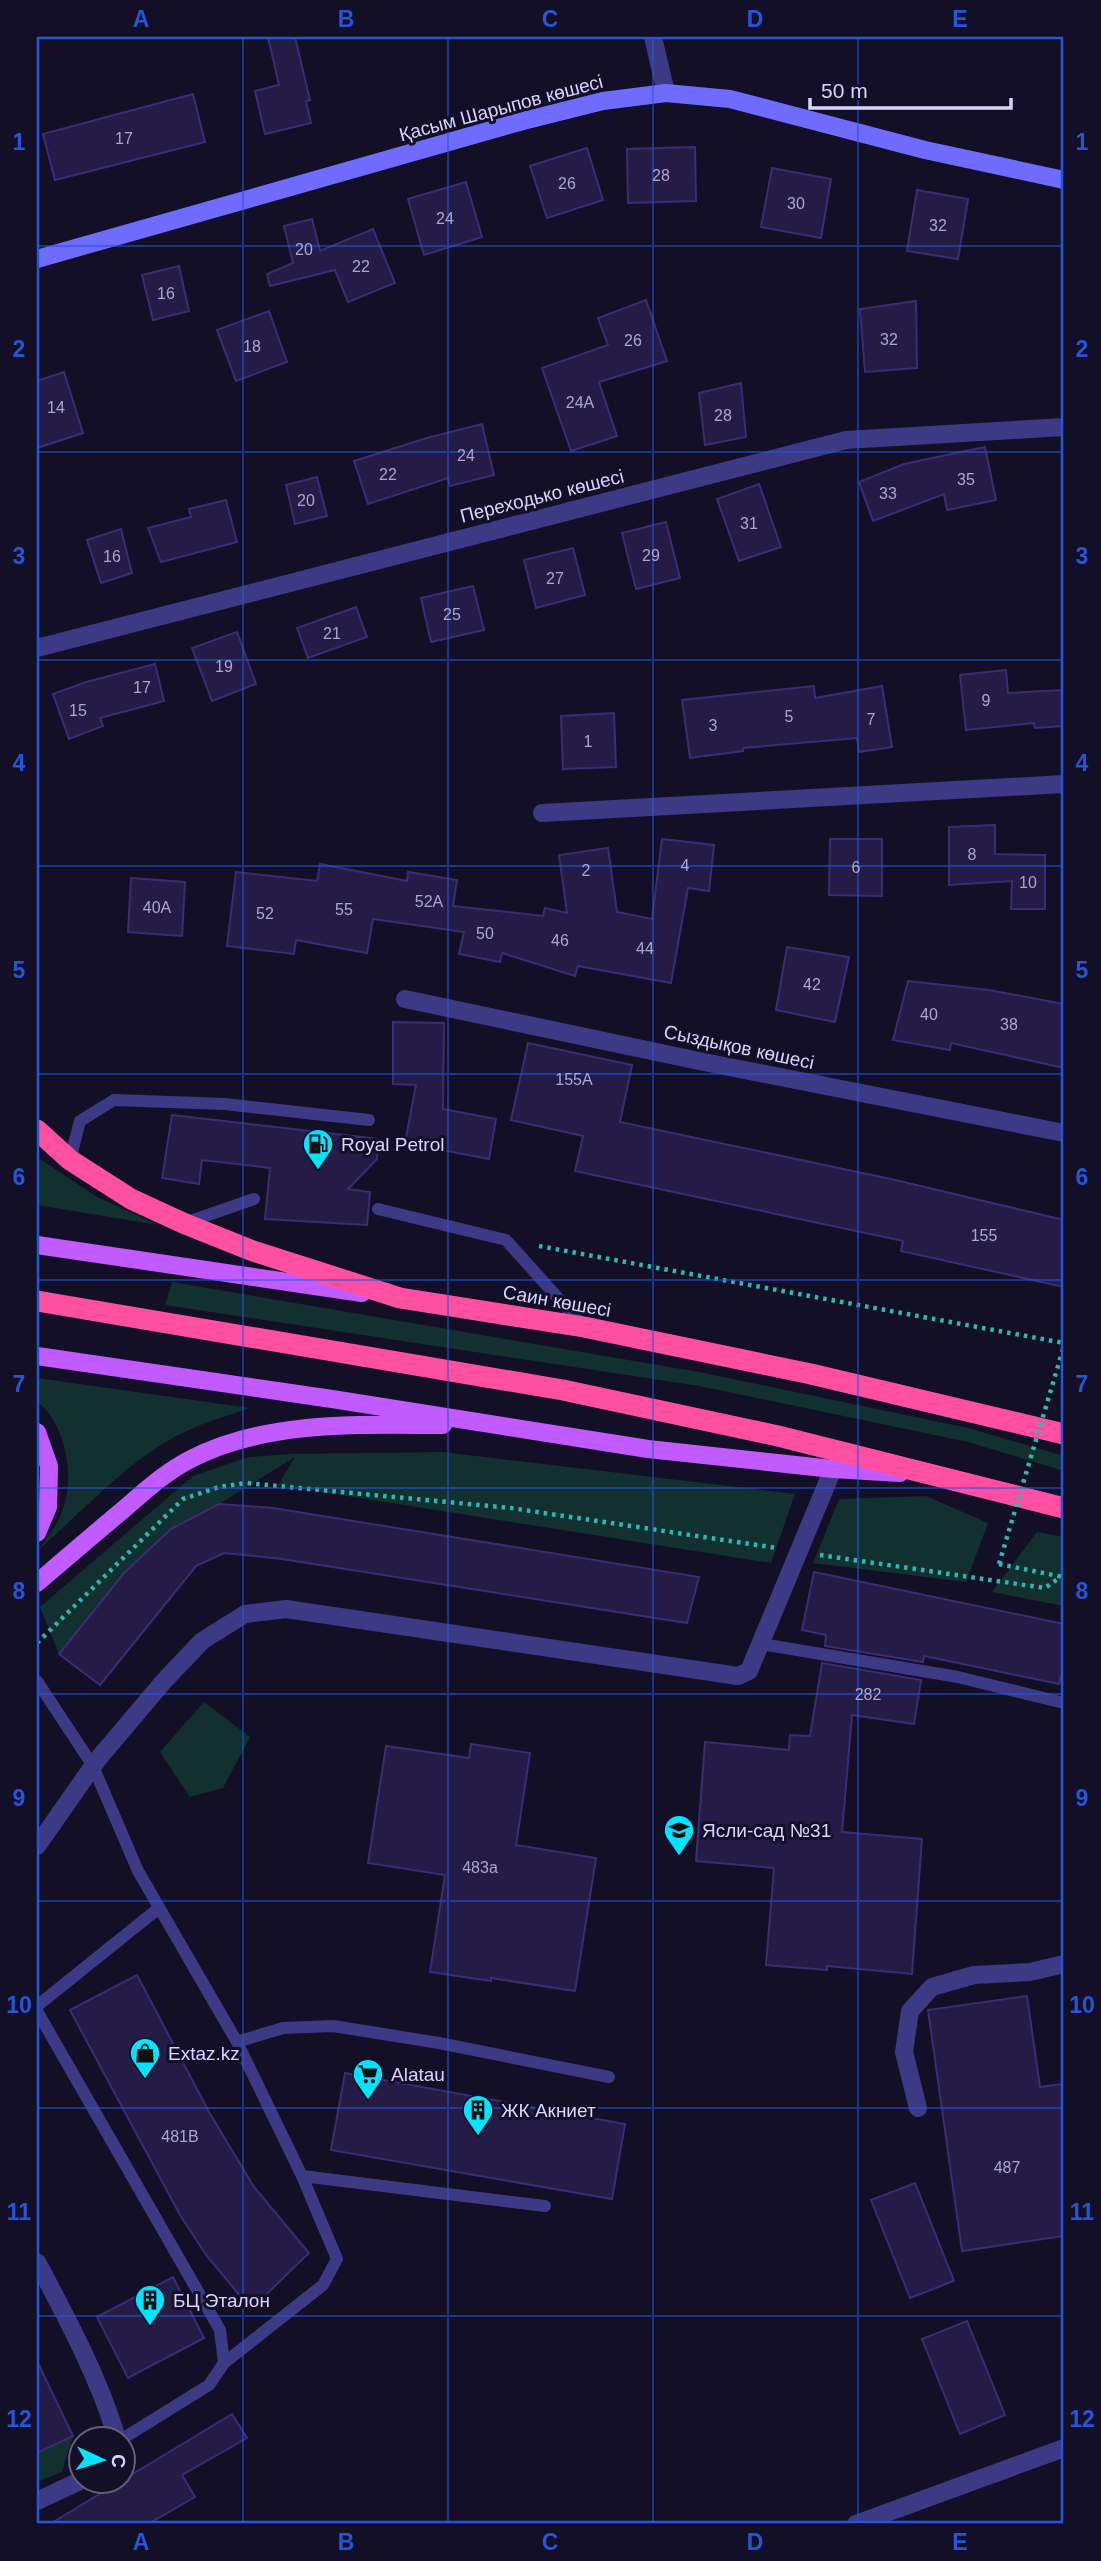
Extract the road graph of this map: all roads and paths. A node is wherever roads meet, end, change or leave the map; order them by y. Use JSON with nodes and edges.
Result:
{"nodes":[{"id":1,"x":653,"y":37,"type":"edge"},
{"id":2,"x":666,"y":93,"type":"junction"},
{"id":3,"x":1064,"y":180,"type":"edge"},
{"id":4,"x":37,"y":259,"type":"edge"},
{"id":5,"x":1064,"y":426,"type":"edge"},
{"id":6,"x":37,"y":648,"type":"edge"},
{"id":7,"x":1064,"y":784,"type":"edge"},
{"id":8,"x":542,"y":813,"type":"dead end"},
{"id":9,"x":405,"y":999,"type":"dead end"},
{"id":10,"x":369,"y":1120,"type":"dead end"},
{"id":11,"x":37,"y":1130,"type":"edge"},
{"id":12,"x":1064,"y":1133,"type":"edge"},
{"id":13,"x":70,"y":1160,"type":"junction"},
{"id":14,"x":254,"y":1199,"type":"dead end"},
{"id":15,"x":379,"y":1209,"type":"dead end"},
{"id":16,"x":183,"y":1223,"type":"junction"},
{"id":17,"x":506,"y":1240,"type":"junction"},
{"id":18,"x":37,"y":1245,"type":"edge"},
{"id":19,"x":400,"y":1298,"type":"junction"},
{"id":20,"x":37,"y":1301,"type":"edge"},
{"id":21,"x":584,"y":1327,"type":"junction"},
{"id":22,"x":1064,"y":1345,"type":"edge"},
{"id":23,"x":37,"y":1356,"type":"edge"},
{"id":24,"x":498,"y":1426,"type":"junction"},
{"id":25,"x":37,"y":1432,"type":"edge"},
{"id":26,"x":1064,"y":1433,"type":"edge"},
{"id":27,"x":833,"y":1469,"type":"junction"},
{"id":28,"x":930,"y":1475,"type":"junction"},
{"id":29,"x":1064,"y":1508,"type":"edge"},
{"id":30,"x":37,"y":1533,"type":"edge"},
{"id":31,"x":799,"y":1552,"type":"junction"},
{"id":32,"x":1063,"y":1577,"type":"edge"},
{"id":33,"x":37,"y":1583,"type":"edge"},
{"id":34,"x":37,"y":1643,"type":"edge"},
{"id":35,"x":761,"y":1644,"type":"junction"},
{"id":36,"x":37,"y":1681,"type":"edge"},
{"id":37,"x":1064,"y":1703,"type":"edge"},
{"id":38,"x":93,"y":1766,"type":"junction"},
{"id":39,"x":37,"y":1846,"type":"edge"},
{"id":40,"x":159,"y":1908,"type":"junction"},
{"id":41,"x":1064,"y":1965,"type":"edge"},
{"id":42,"x":37,"y":2009,"type":"edge"},
{"id":43,"x":237,"y":2042,"type":"junction"},
{"id":44,"x":609,"y":2077,"type":"dead end"},
{"id":45,"x":918,"y":2108,"type":"dead end"},
{"id":46,"x":302,"y":2176,"type":"junction"},
{"id":47,"x":545,"y":2206,"type":"dead end"},
{"id":48,"x":37,"y":2262,"type":"edge"},
{"id":49,"x":224,"y":2363,"type":"junction"},
{"id":50,"x":113,"y":2424,"type":"edge"},
{"id":51,"x":136,"y":2431,"type":"edge"},
{"id":52,"x":1064,"y":2448,"type":"edge"},
{"id":53,"x":66,"y":2487,"type":"edge"},
{"id":54,"x":37,"y":2501,"type":"edge"},
{"id":55,"x":856,"y":2524,"type":"edge"}],
"edges":[{"from":1,"to":2,"type":"street"},
{"from":2,"to":3,"type":"street","name":"Қасым Шарыпов көшесі"},
{"from":2,"to":4,"type":"street","name":"Қасым Шарыпов көшесі"},
{"from":5,"to":6,"type":"street","name":"Переходько көшесі"},
{"from":7,"to":8,"type":"street"},
{"from":9,"to":12,"type":"street","name":"Сыздықов көшесі"},
{"from":10,"to":13,"type":"lane"},
{"from":11,"to":13,"type":"highway"},
{"from":13,"to":16,"type":"highway"},
{"from":14,"to":16,"type":"lane"},
{"from":15,"to":17,"type":"lane"},
{"from":16,"to":19,"type":"highway"},
{"from":17,"to":21,"type":"lane"},
{"from":17,"to":22,"type":"path"},
{"from":18,"to":19,"type":"main road","name":"Саин көшесі"},
{"from":19,"to":21,"type":"highway","name":"Саин көшесі"},
{"from":20,"to":28,"type":"highway"},
{"from":21,"to":26,"type":"highway","name":"Саин көшесі"},
{"from":22,"to":32,"type":"path","bridge":true},
{"from":23,"to":24,"type":"main road"},
{"from":24,"to":27,"type":"main road"},
{"from":24,"to":33,"type":"main road"},
{"from":25,"to":30,"type":"main road"},
{"from":27,"to":28,"type":"main road"},
{"from":27,"to":31,"type":"street"},
{"from":28,"to":29,"type":"highway"},
{"from":31,"to":32,"type":"path"},
{"from":31,"to":34,"type":"path"},
{"from":31,"to":35,"type":"street"},
{"from":35,"to":37,"type":"lane"},
{"from":35,"to":38,"type":"street"},
{"from":36,"to":38,"type":"lane"},
{"from":38,"to":39,"type":"street"},
{"from":38,"to":40,"type":"lane"},
{"from":40,"to":42,"type":"lane"},
{"from":40,"to":43,"type":"lane"},
{"from":41,"to":45,"type":"street"},
{"from":42,"to":49,"type":"lane"},
{"from":43,"to":44,"type":"lane"},
{"from":43,"to":46,"type":"lane"},
{"from":46,"to":47,"type":"lane"},
{"from":46,"to":49,"type":"lane"},
{"from":48,"to":50,"type":"street"},
{"from":49,"to":51,"type":"lane"},
{"from":52,"to":55,"type":"street"},
{"from":53,"to":54,"type":"street"}]}
